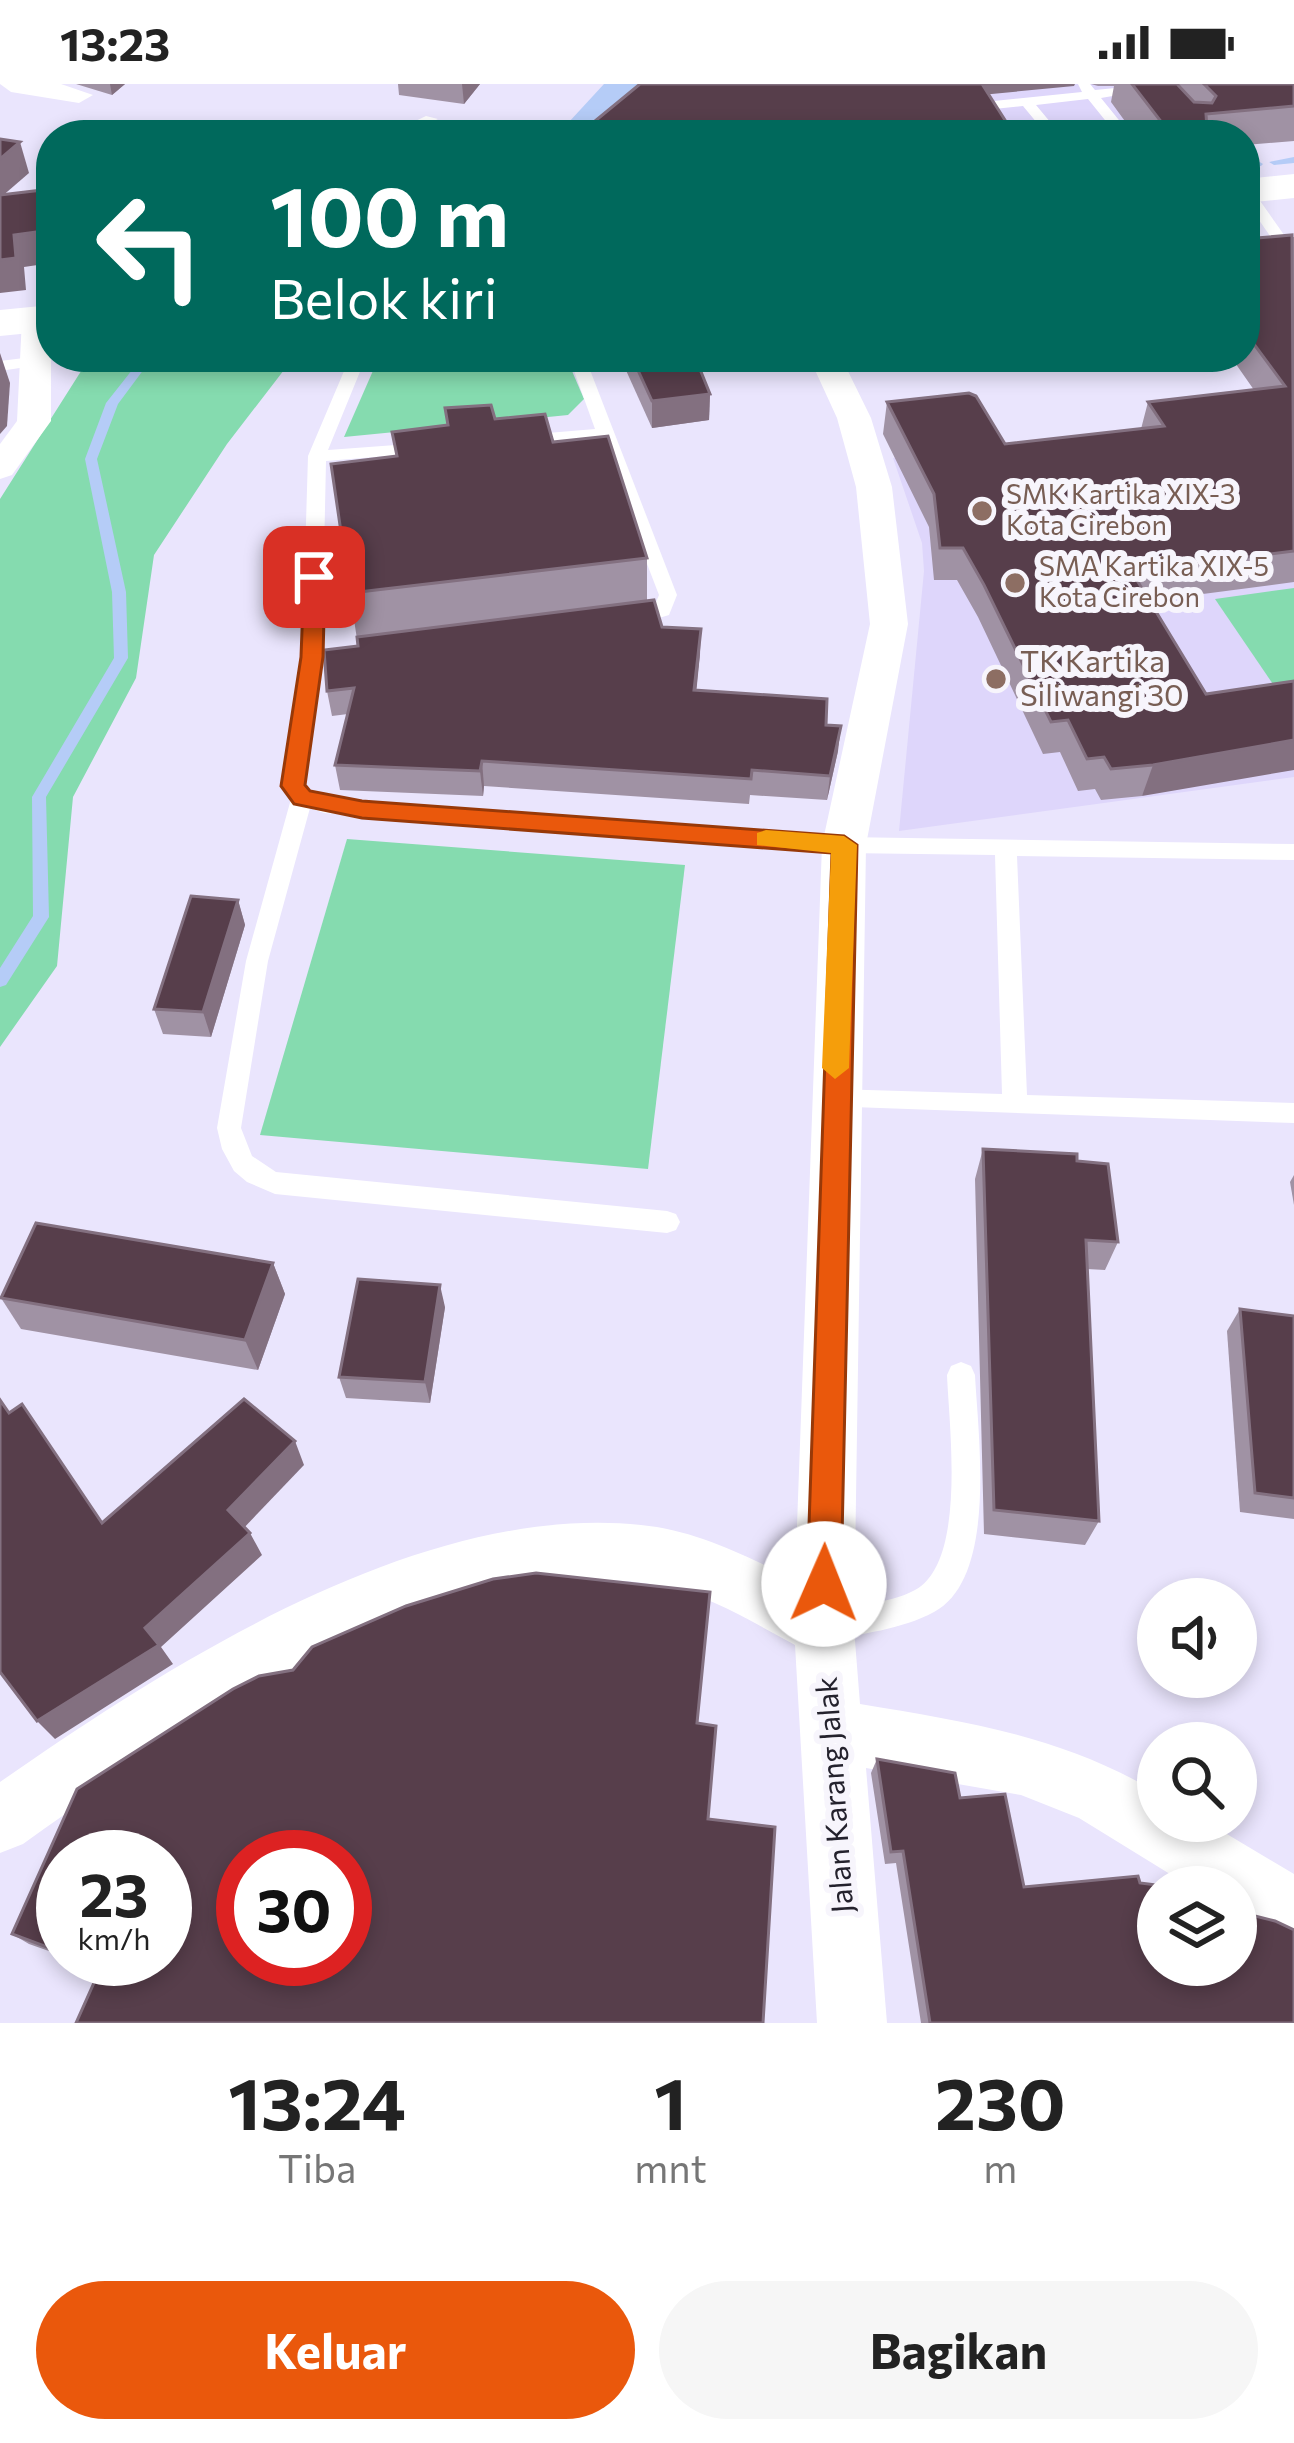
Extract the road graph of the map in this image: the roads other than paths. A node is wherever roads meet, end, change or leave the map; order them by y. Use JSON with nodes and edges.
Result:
{"nodes":[{"id":1,"x":11,"y":84,"type":"edge"},
{"id":2,"x":1088,"y":90,"type":"edge"},
{"id":3,"x":1157,"y":90,"type":"edge"},
{"id":4,"x":79,"y":95,"type":"dead end"},
{"id":5,"x":1028,"y":102,"type":"junction"},
{"id":6,"x":943,"y":110,"type":"edge"},
{"id":7,"x":1042,"y":120,"type":"edge"},
{"id":8,"x":1112,"y":120,"type":"edge"},
{"id":9,"x":1294,"y":186,"type":"edge"},
{"id":10,"x":1260,"y":190,"type":"edge"},
{"id":11,"x":1260,"y":211,"type":"edge"},
{"id":12,"x":1268,"y":257,"type":"edge"},
{"id":13,"x":1293,"y":258,"type":"edge"},
{"id":14,"x":32,"y":330,"type":"edge"},
{"id":15,"x":0,"y":366,"type":"edge"},
{"id":16,"x":352,"y":372,"type":"edge"},
{"id":17,"x":582,"y":372,"type":"edge"},
{"id":18,"x":832,"y":372,"type":"edge"},
{"id":19,"x":605,"y":434,"type":"junction"},
{"id":20,"x":499,"y":442,"type":"edge"},
{"id":21,"x":454,"y":445,"type":"edge"},
{"id":22,"x":317,"y":456,"type":"junction"},
{"id":23,"x":0,"y":468,"type":"edge"},
{"id":24,"x":617,"y":622,"type":"edge"},
{"id":25,"x":359,"y":652,"type":"edge"},
{"id":26,"x":312,"y":657,"type":"junction"},
{"id":27,"x":302,"y":798,"type":"junction"},
{"id":28,"x":844,"y":845,"type":"junction"},
{"id":29,"x":1006,"y":850,"type":"junction"},
{"id":30,"x":1294,"y":852,"type":"edge"},
{"id":31,"x":834,"y":1099,"type":"junction"},
{"id":32,"x":1015,"y":1103,"type":"junction"},
{"id":33,"x":1294,"y":1113,"type":"edge"},
{"id":34,"x":667,"y":1222,"type":"dead end"},
{"id":35,"x":961,"y":1375,"type":"dead end"},
{"id":36,"x":824,"y":1628,"type":"junction"},
{"id":37,"x":830,"y":1730,"type":"junction"},
{"id":38,"x":0,"y":1821,"type":"edge"},
{"id":39,"x":1294,"y":1912,"type":"edge"},
{"id":40,"x":852,"y":2023,"type":"edge"}],
"edges":[{"from":1,"to":4,"type":"street"},
{"from":2,"to":3,"type":"lane"},
{"from":2,"to":5,"type":"lane"},
{"from":2,"to":8,"type":"lane"},
{"from":5,"to":6,"type":"lane"},
{"from":5,"to":7,"type":"lane"},
{"from":9,"to":10,"type":"street"},
{"from":11,"to":13,"type":"lane"},
{"from":12,"to":13,"type":"lane"},
{"from":14,"to":15,"type":"lane"},
{"from":14,"to":23,"type":"street"},
{"from":16,"to":22,"type":"lane"},
{"from":17,"to":19,"type":"lane"},
{"from":18,"to":28,"type":"street","name":"Jalan Karang Jalak"},
{"from":19,"to":20,"type":"lane"},
{"from":19,"to":24,"type":"lane"},
{"from":21,"to":22,"type":"lane"},
{"from":22,"to":26,"type":"lane"},
{"from":25,"to":26,"type":"lane"},
{"from":26,"to":27,"type":"lane"},
{"from":27,"to":28,"type":"lane"},
{"from":27,"to":34,"type":"lane"},
{"from":28,"to":29,"type":"lane"},
{"from":28,"to":31,"type":"street","name":"Jalan Karang Jalak"},
{"from":29,"to":30,"type":"lane"},
{"from":29,"to":32,"type":"lane"},
{"from":31,"to":32,"type":"lane"},
{"from":31,"to":36,"type":"street","name":"Jalan Karang Jalak"},
{"from":32,"to":33,"type":"lane"},
{"from":35,"to":36,"type":"lane"},
{"from":36,"to":37,"type":"street","name":"Jalan Karang Jalak"},
{"from":36,"to":38,"type":"street"},
{"from":37,"to":39,"type":"street"},
{"from":37,"to":40,"type":"street","name":"Jalan Karang Jalak"}]}
